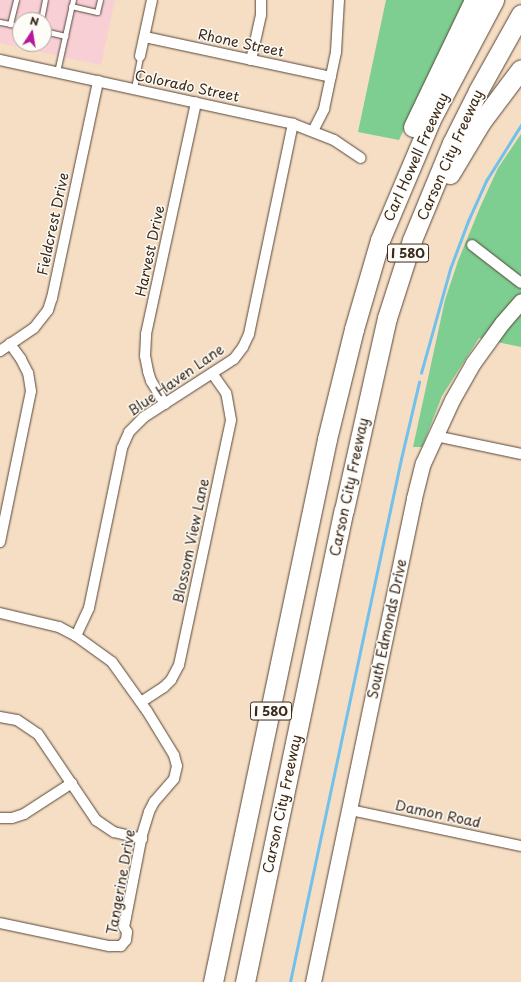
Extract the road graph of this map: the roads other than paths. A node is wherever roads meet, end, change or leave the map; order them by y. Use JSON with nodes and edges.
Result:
{"nodes":[{"id":1,"x":16,"y":0,"type":"edge"},
{"id":2,"x":45,"y":0,"type":"edge"},
{"id":3,"x":72,"y":0,"type":"edge"},
{"id":4,"x":100,"y":0,"type":"edge"},
{"id":5,"x":152,"y":0,"type":"edge"},
{"id":6,"x":261,"y":0,"type":"edge"},
{"id":7,"x":339,"y":0,"type":"edge"},
{"id":8,"x":474,"y":0,"type":"edge"},
{"id":9,"x":494,"y":0,"type":"edge"},
{"id":10,"x":71,"y":6,"type":"junction"},
{"id":11,"x":43,"y":12,"type":"edge"},
{"id":12,"x":521,"y":14,"type":"edge"},
{"id":13,"x":0,"y":22,"type":"edge"},
{"id":14,"x":10,"y":24,"type":"joint"},
{"id":15,"x":52,"y":34,"type":"edge"},
{"id":16,"x":65,"y":36,"type":"junction"},
{"id":17,"x":145,"y":37,"type":"junction"},
{"id":18,"x":140,"y":56,"type":"joint"},
{"id":19,"x":252,"y":60,"type":"junction"},
{"id":20,"x":0,"y":61,"type":"edge"},
{"id":21,"x":521,"y":69,"type":"edge"},
{"id":22,"x":57,"y":72,"type":"junction"},
{"id":23,"x":331,"y":77,"type":"junction"},
{"id":24,"x":98,"y":81,"type":"junction"},
{"id":25,"x":134,"y":88,"type":"junction"},
{"id":26,"x":196,"y":102,"type":"junction"},
{"id":27,"x":294,"y":124,"type":"junction"},
{"id":28,"x":313,"y":131,"type":"junction"},
{"id":29,"x":362,"y":158,"type":"dead end"},
{"id":30,"x":472,"y":245,"type":"dead end"},
{"id":31,"x":521,"y":283,"type":"edge"},
{"id":32,"x":521,"y":301,"type":"edge"},
{"id":33,"x":10,"y":344,"type":"junction"},
{"id":34,"x":0,"y":351,"type":"edge"},
{"id":35,"x":212,"y":373,"type":"junction"},
{"id":36,"x":165,"y":404,"type":"junction"},
{"id":37,"x":435,"y":436,"type":"junction"},
{"id":38,"x":327,"y":439,"type":"junction"},
{"id":39,"x":521,"y":454,"type":"edge"},
{"id":40,"x":344,"y":510,"type":"junction"},
{"id":41,"x":0,"y":542,"type":"edge"},
{"id":42,"x":0,"y":613,"type":"edge"},
{"id":43,"x":76,"y":636,"type":"junction"},
{"id":44,"x":141,"y":702,"type":"junction"},
{"id":45,"x":0,"y":717,"type":"edge"},
{"id":46,"x":72,"y":783,"type":"junction"},
{"id":47,"x":350,"y":810,"type":"junction"},
{"id":48,"x":0,"y":818,"type":"edge"},
{"id":49,"x":142,"y":839,"type":"junction"},
{"id":50,"x":521,"y":846,"type":"edge"},
{"id":51,"x":0,"y":923,"type":"edge"},
{"id":52,"x":213,"y":982,"type":"edge"},
{"id":53,"x":245,"y":982,"type":"edge"},
{"id":54,"x":313,"y":982,"type":"edge"}],
"edges":[{"from":1,"to":14,"type":"lane"},
{"from":2,"to":11,"type":"lane"},
{"from":3,"to":10,"type":"lane"},
{"from":4,"to":10,"type":"lane"},
{"from":5,"to":17,"type":"street"},
{"from":6,"to":19,"type":"street"},
{"from":7,"to":23,"type":"street"},
{"from":8,"to":38,"type":"highway"},
{"from":9,"to":38,"type":"highway","name":"Carl Howell Freeway","number":"I 580"},
{"from":10,"to":16,"type":"lane"},
{"from":12,"to":40,"type":"highway","name":"Carson City Freeway","number":"I 580"},
{"from":13,"to":14,"type":"lane"},
{"from":15,"to":16,"type":"lane"},
{"from":16,"to":22,"type":"lane"},
{"from":17,"to":18,"type":"street"},
{"from":17,"to":19,"type":"street","name":"Rhone Street"},
{"from":18,"to":25,"type":"lane"},
{"from":19,"to":23,"type":"street","name":"Rhone Street"},
{"from":20,"to":22,"type":"street","name":"Colorado Street"},
{"from":21,"to":40,"type":"highway"},
{"from":22,"to":24,"type":"street","name":"Colorado Street"},
{"from":23,"to":28,"type":"street"},
{"from":24,"to":25,"type":"street","name":"Colorado Street"},
{"from":24,"to":33,"type":"street","name":"Fieldcrest Drive"},
{"from":25,"to":26,"type":"street","name":"Colorado Street"},
{"from":26,"to":27,"type":"street","name":"Colorado Street"},
{"from":26,"to":36,"type":"street","name":"Harvest Drive"},
{"from":27,"to":28,"type":"street","name":"Colorado Street"},
{"from":27,"to":35,"type":"street","name":"Blue Haven Lane"},
{"from":28,"to":29,"type":"street","name":"Colorado Street"},
{"from":30,"to":31,"type":"street"},
{"from":32,"to":37,"type":"street","name":"South Edmonds Drive"},
{"from":33,"to":34,"type":"street","name":"Fieldcrest Drive"},
{"from":33,"to":41,"type":"street"},
{"from":35,"to":36,"type":"street","name":"Blue Haven Lane"},
{"from":35,"to":44,"type":"street","name":"Blossom View Lane"},
{"from":36,"to":43,"type":"street","name":"Blue Haven Lane"},
{"from":37,"to":39,"type":"street"},
{"from":37,"to":47,"type":"street","name":"South Edmonds Drive"},
{"from":38,"to":52,"type":"highway","number":"I 580"},
{"from":40,"to":53,"type":"highway","name":"Carson City Freeway","number":"I 580"},
{"from":42,"to":43,"type":"street"},
{"from":43,"to":44,"type":"street"},
{"from":44,"to":49,"type":"street","name":"Tangerine Drive"},
{"from":45,"to":46,"type":"street"},
{"from":46,"to":48,"type":"street"},
{"from":46,"to":49,"type":"street"},
{"from":47,"to":50,"type":"street","name":"Damon Road"},
{"from":47,"to":54,"type":"street","name":"South Edmonds Drive"},
{"from":49,"to":51,"type":"street","name":"Tangerine Drive"}]}
